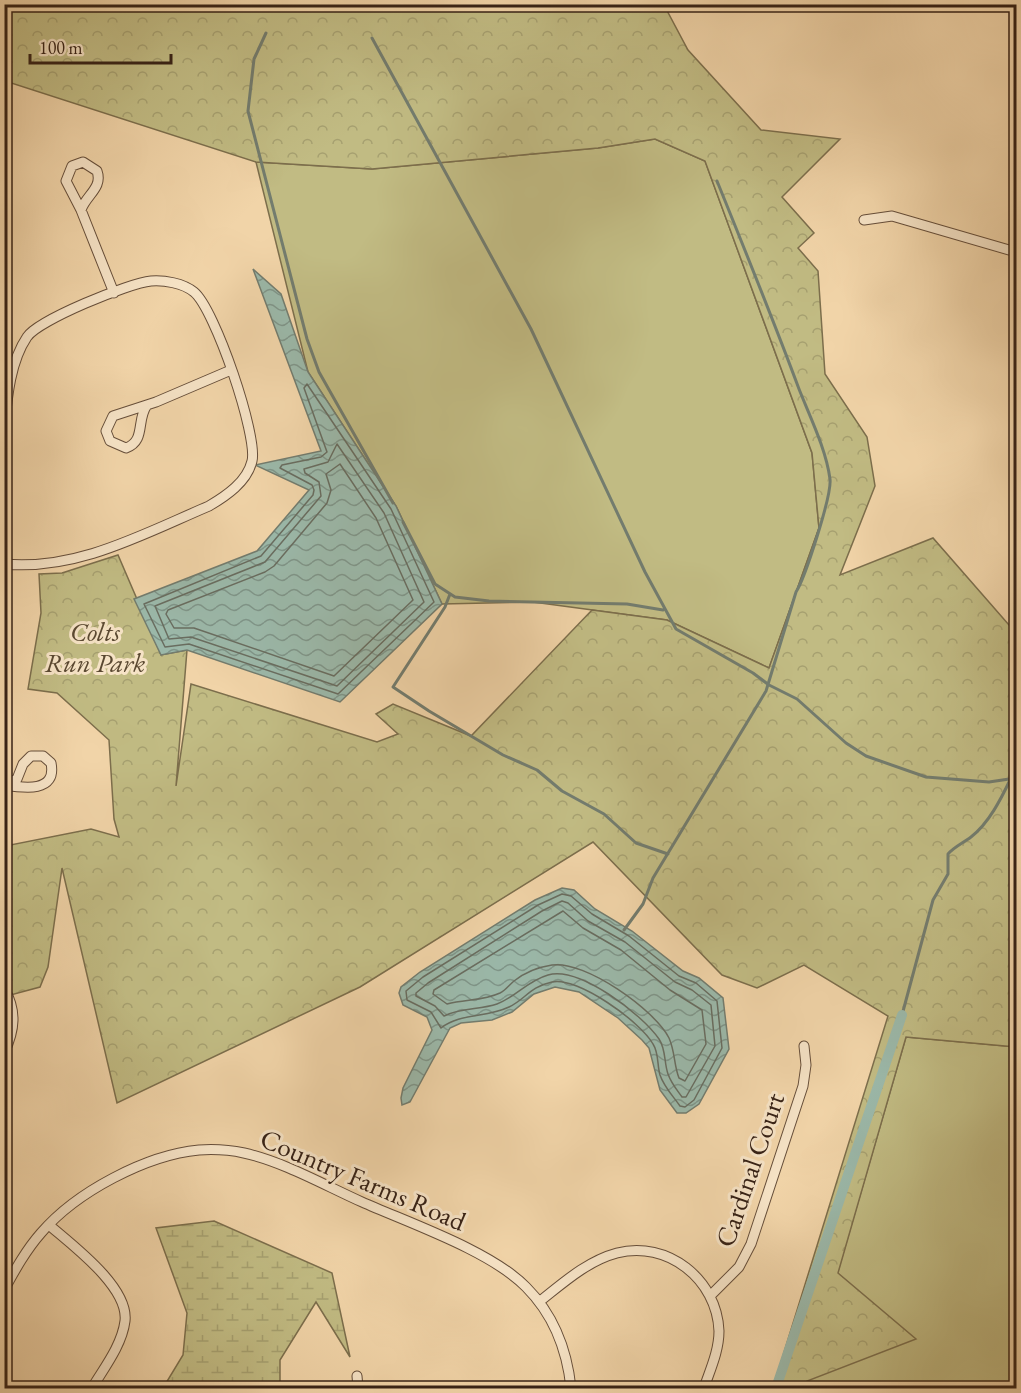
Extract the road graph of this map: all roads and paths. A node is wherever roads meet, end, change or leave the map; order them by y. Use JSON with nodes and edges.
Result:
{"nodes":[{"id":1,"x":81,"y":210,"type":"junction"},
{"id":2,"x":864,"y":220,"type":"dead end"},
{"id":3,"x":1017,"y":252,"type":"edge"},
{"id":4,"x":114,"y":292,"type":"junction"},
{"id":5,"x":231,"y":370,"type":"junction"},
{"id":6,"x":147,"y":405,"type":"junction"},
{"id":7,"x":6,"y":410,"type":"edge"},
{"id":8,"x":4,"y":429,"type":"edge"},
{"id":9,"x":4,"y":564,"type":"edge"},
{"id":10,"x":5,"y":785,"type":"edge"},
{"id":11,"x":4,"y":988,"type":"edge"},
{"id":12,"x":804,"y":1046,"type":"dead end"},
{"id":13,"x":4,"y":1053,"type":"edge"},
{"id":14,"x":48,"y":1225,"type":"junction"},
{"id":15,"x":5,"y":1289,"type":"edge"},
{"id":16,"x":710,"y":1296,"type":"junction"},
{"id":17,"x":539,"y":1302,"type":"junction"},
{"id":18,"x":357,"y":1376,"type":"dead end"},
{"id":19,"x":92,"y":1389,"type":"edge"},
{"id":20,"x":358,"y":1389,"type":"edge"},
{"id":21,"x":571,"y":1389,"type":"edge"},
{"id":22,"x":704,"y":1389,"type":"edge"}],
"edges":[{"from":1,"to":1,"type":"street"},
{"from":1,"to":4,"type":"street"},
{"from":2,"to":3,"type":"street"},
{"from":4,"to":5,"type":"street"},
{"from":4,"to":7,"type":"street"},
{"from":5,"to":6,"type":"street"},
{"from":5,"to":9,"type":"street"},
{"from":6,"to":6,"type":"street"},
{"from":7,"to":8,"type":"street"},
{"from":10,"to":10,"type":"street"},
{"from":11,"to":13,"type":"street"},
{"from":12,"to":16,"type":"street","name":"Cardinal Court"},
{"from":14,"to":15,"type":"street","name":"Country Farms Road"},
{"from":14,"to":17,"type":"street","name":"Country Farms Road"},
{"from":14,"to":19,"type":"street"},
{"from":16,"to":17,"type":"street"},
{"from":16,"to":22,"type":"street"},
{"from":17,"to":21,"type":"street","name":"Country Farms Road"},
{"from":18,"to":20,"type":"street"}]}
